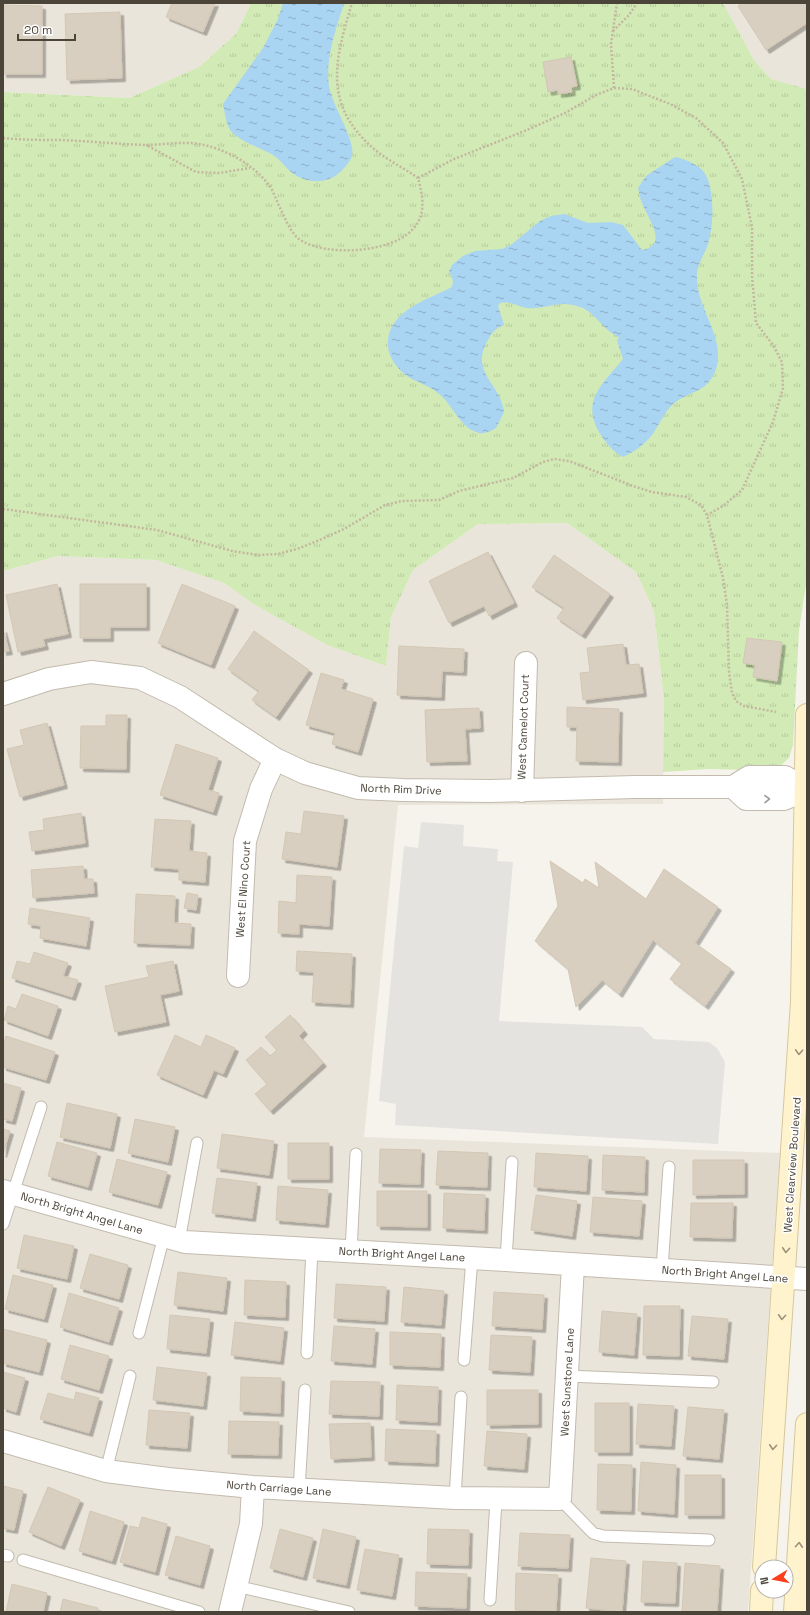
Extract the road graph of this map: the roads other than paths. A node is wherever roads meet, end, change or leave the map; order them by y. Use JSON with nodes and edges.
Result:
{"nodes":[{"id":1,"x":526,"y":663,"type":"dead end"},
{"id":2,"x":3,"y":694,"type":"edge"},
{"id":3,"x":807,"y":715,"type":"edge"},
{"id":4,"x":807,"y":725,"type":"edge"},
{"id":5,"x":275,"y":759,"type":"junction"},
{"id":6,"x":806,"y":789,"type":"edge"},
{"id":7,"x":522,"y":791,"type":"junction"},
{"id":8,"x":238,"y":976,"type":"dead end"},
{"id":9,"x":41,"y":1107,"type":"dead end"},
{"id":10,"x":196,"y":1143,"type":"dead end"},
{"id":11,"x":356,"y":1154,"type":"dead end"},
{"id":12,"x":512,"y":1162,"type":"dead end"},
{"id":13,"x":669,"y":1167,"type":"dead end"},
{"id":14,"x":7,"y":1193,"type":"edge"},
{"id":15,"x":3,"y":1224,"type":"edge"},
{"id":16,"x":172,"y":1238,"type":"junction"},
{"id":17,"x":312,"y":1249,"type":"junction"},
{"id":18,"x":351,"y":1251,"type":"junction"},
{"id":19,"x":472,"y":1258,"type":"junction"},
{"id":20,"x":506,"y":1260,"type":"junction"},
{"id":21,"x":573,"y":1265,"type":"junction"},
{"id":22,"x":662,"y":1269,"type":"junction"},
{"id":23,"x":785,"y":1278,"type":"junction"},
{"id":24,"x":807,"y":1279,"type":"edge"},
{"id":25,"x":139,"y":1333,"type":"dead end"},
{"id":26,"x":308,"y":1353,"type":"dead end"},
{"id":27,"x":464,"y":1360,"type":"dead end"},
{"id":28,"x":130,"y":1376,"type":"dead end"},
{"id":29,"x":567,"y":1376,"type":"junction"},
{"id":30,"x":712,"y":1382,"type":"dead end"},
{"id":31,"x":305,"y":1390,"type":"dead end"},
{"id":32,"x":461,"y":1397,"type":"dead end"},
{"id":33,"x":807,"y":1424,"type":"edge"},
{"id":34,"x":3,"y":1441,"type":"edge"},
{"id":35,"x":106,"y":1471,"type":"junction"},
{"id":36,"x":253,"y":1487,"type":"junction"},
{"id":37,"x":299,"y":1490,"type":"junction"},
{"id":38,"x":455,"y":1498,"type":"junction"},
{"id":39,"x":560,"y":1499,"type":"junction"},
{"id":40,"x":496,"y":1500,"type":"junction"},
{"id":41,"x":708,"y":1540,"type":"dead end"},
{"id":42,"x":765,"y":1559,"type":"edge"},
{"id":43,"x":24,"y":1560,"type":"dead end"},
{"id":44,"x":236,"y":1586,"type":"junction"},
{"id":45,"x":762,"y":1599,"type":"edge"},
{"id":46,"x":490,"y":1600,"type":"dead end"},
{"id":47,"x":199,"y":1612,"type":"edge"},
{"id":48,"x":230,"y":1612,"type":"edge"},
{"id":49,"x":349,"y":1612,"type":"edge"},
{"id":50,"x":761,"y":1612,"type":"edge"},
{"id":51,"x":795,"y":1612,"type":"edge"}],
"edges":[{"from":1,"to":7,"type":"street","name":"West Camelot Court"},
{"from":2,"to":5,"type":"street","name":"North Rim Drive"},
{"from":3,"to":4,"type":"street","name":"West Clearview Boulevard"},
{"from":4,"to":6,"type":"street","name":"West Clearview Boulevard"},
{"from":5,"to":7,"type":"street","name":"North Rim Drive"},
{"from":5,"to":8,"type":"street","name":"West El Nino Court"},
{"from":6,"to":7,"type":"street","name":"North Rim Drive"},
{"from":6,"to":23,"type":"street","name":"West Clearview Boulevard","one_way":true},
{"from":9,"to":14,"type":"lane"},
{"from":10,"to":16,"type":"lane"},
{"from":11,"to":18,"type":"lane"},
{"from":12,"to":20,"type":"lane"},
{"from":13,"to":22,"type":"lane"},
{"from":14,"to":15,"type":"lane"},
{"from":14,"to":16,"type":"street","name":"North Bright Angel Lane"},
{"from":16,"to":17,"type":"street","name":"North Bright Angel Lane"},
{"from":16,"to":25,"type":"lane"},
{"from":17,"to":18,"type":"street","name":"North Bright Angel Lane"},
{"from":17,"to":26,"type":"lane"},
{"from":18,"to":19,"type":"street","name":"North Bright Angel Lane"},
{"from":19,"to":20,"type":"street","name":"North Bright Angel Lane"},
{"from":19,"to":27,"type":"lane"},
{"from":20,"to":21,"type":"street","name":"North Bright Angel Lane"},
{"from":21,"to":22,"type":"street","name":"North Bright Angel Lane"},
{"from":21,"to":29,"type":"street","name":"West Sunstone Lane"},
{"from":22,"to":23,"type":"street","name":"North Bright Angel Lane"},
{"from":23,"to":24,"type":"street","name":"North Bright Angel Lane"},
{"from":23,"to":42,"type":"street","name":"West Clearview Boulevard","one_way":true},
{"from":28,"to":35,"type":"lane"},
{"from":29,"to":30,"type":"lane"},
{"from":29,"to":39,"type":"street","name":"West Sunstone Lane"},
{"from":31,"to":37,"type":"lane"},
{"from":32,"to":38,"type":"lane"},
{"from":51,"to":33,"type":"street","one_way":true},
{"from":34,"to":35,"type":"street","name":"North Carriage Lane"},
{"from":35,"to":36,"type":"street","name":"North Carriage Lane"},
{"from":36,"to":37,"type":"street","name":"North Carriage Lane"},
{"from":36,"to":44,"type":"street"},
{"from":37,"to":38,"type":"street","name":"North Carriage Lane"},
{"from":38,"to":40,"type":"street","name":"North Carriage Lane"},
{"from":39,"to":40,"type":"street","name":"North Carriage Lane"},
{"from":39,"to":41,"type":"lane"},
{"from":40,"to":46,"type":"lane"},
{"from":43,"to":47,"type":"lane"},
{"from":44,"to":48,"type":"street"},
{"from":44,"to":49,"type":"lane"},
{"from":45,"to":50,"type":"street"}]}
